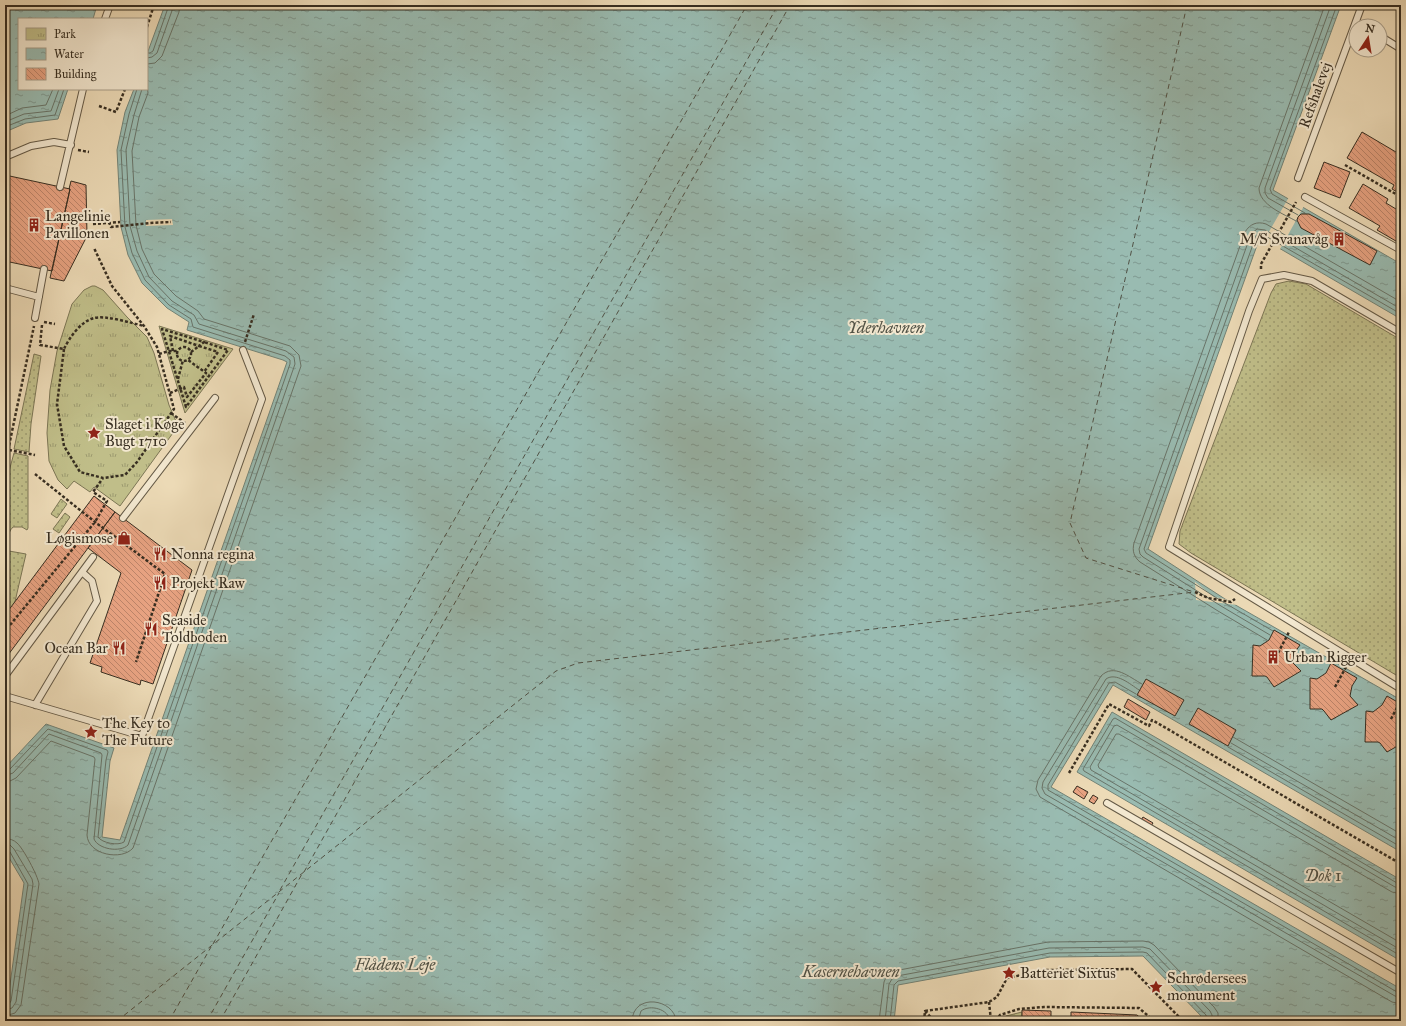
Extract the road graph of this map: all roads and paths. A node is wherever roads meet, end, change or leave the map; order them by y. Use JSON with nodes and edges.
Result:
{"nodes":[{"id":1,"x":110,"y":5,"type":"edge"},
{"id":2,"x":154,"y":5,"type":"edge"},
{"id":3,"x":1362,"y":5,"type":"edge"},
{"id":4,"x":105,"y":18,"type":"edge"},
{"id":5,"x":1357,"y":18,"type":"edge"},
{"id":6,"x":148,"y":24,"type":"edge"},
{"id":7,"x":1388,"y":41,"type":"edge"},
{"id":8,"x":1348,"y":44,"type":"edge"},
{"id":9,"x":1401,"y":49,"type":"edge"},
{"id":10,"x":83,"y":90,"type":"edge"},
{"id":11,"x":125,"y":90,"type":"edge"},
{"id":12,"x":99,"y":106,"type":"dead end"},
{"id":13,"x":71,"y":145,"type":"junction"},
{"id":14,"x":84,"y":151,"type":"dead end"},
{"id":15,"x":88,"y":152,"type":"dead end"},
{"id":16,"x":5,"y":157,"type":"edge"},
{"id":17,"x":1345,"y":165,"type":"dead end"},
{"id":18,"x":1298,"y":178,"type":"dead end"},
{"id":19,"x":60,"y":187,"type":"dead end"},
{"id":20,"x":1305,"y":197,"type":"dead end"},
{"id":21,"x":1401,"y":197,"type":"edge"},
{"id":22,"x":1298,"y":199,"type":"dead end"},
{"id":23,"x":109,"y":222,"type":"junction"},
{"id":24,"x":120,"y":222,"type":"dead end"},
{"id":25,"x":171,"y":222,"type":"dead end"},
{"id":26,"x":92,"y":224,"type":"dead end"},
{"id":27,"x":94,"y":248,"type":"dead end"},
{"id":28,"x":1401,"y":250,"type":"edge"},
{"id":29,"x":1261,"y":264,"type":"dead end"},
{"id":30,"x":44,"y":269,"type":"dead end"},
{"id":31,"x":5,"y":288,"type":"edge"},
{"id":32,"x":39,"y":297,"type":"junction"},
{"id":33,"x":254,"y":314,"type":"dead end"},
{"id":34,"x":35,"y":318,"type":"joint"},
{"id":35,"x":55,"y":324,"type":"dead end"},
{"id":36,"x":144,"y":326,"type":"junction"},
{"id":37,"x":1401,"y":333,"type":"edge"},
{"id":38,"x":248,"y":335,"type":"dead end"},
{"id":39,"x":204,"y":342,"type":"junction"},
{"id":40,"x":199,"y":346,"type":"junction"},
{"id":41,"x":64,"y":350,"type":"junction"},
{"id":42,"x":243,"y":350,"type":"dead end"},
{"id":43,"x":169,"y":351,"type":"junction"},
{"id":44,"x":172,"y":351,"type":"junction"},
{"id":45,"x":178,"y":351,"type":"junction"},
{"id":46,"x":191,"y":352,"type":"junction"},
{"id":47,"x":159,"y":354,"type":"junction"},
{"id":48,"x":183,"y":360,"type":"junction"},
{"id":49,"x":188,"y":360,"type":"junction"},
{"id":50,"x":205,"y":372,"type":"junction"},
{"id":51,"x":209,"y":376,"type":"junction"},
{"id":52,"x":178,"y":380,"type":"junction"},
{"id":53,"x":180,"y":389,"type":"junction"},
{"id":54,"x":170,"y":393,"type":"junction"},
{"id":55,"x":215,"y":398,"type":"dead end"},
{"id":56,"x":171,"y":413,"type":"junction"},
{"id":57,"x":192,"y":428,"type":"junction"},
{"id":58,"x":9,"y":450,"type":"junction"},
{"id":59,"x":35,"y":455,"type":"dead end"},
{"id":60,"x":5,"y":465,"type":"edge"},
{"id":61,"x":35,"y":474,"type":"dead end"},
{"id":62,"x":103,"y":478,"type":"junction"},
{"id":63,"x":123,"y":518,"type":"dead end"},
{"id":64,"x":95,"y":522,"type":"junction"},
{"id":65,"x":93,"y":557,"type":"dead end"},
{"id":66,"x":82,"y":572,"type":"junction"},
{"id":67,"x":1195,"y":592,"type":"dead end"},
{"id":68,"x":1244,"y":592,"type":"junction"},
{"id":69,"x":10,"y":625,"type":"dead end"},
{"id":70,"x":1285,"y":640,"type":"dead end"},
{"id":71,"x":1278,"y":654,"type":"dead end"},
{"id":72,"x":136,"y":662,"type":"dead end"},
{"id":73,"x":1342,"y":673,"type":"dead end"},
{"id":74,"x":5,"y":676,"type":"edge"},
{"id":75,"x":1335,"y":687,"type":"dead end"},
{"id":76,"x":1401,"y":689,"type":"edge"},
{"id":77,"x":5,"y":696,"type":"edge"},
{"id":78,"x":1401,"y":700,"type":"edge"},
{"id":79,"x":35,"y":705,"type":"junction"},
{"id":80,"x":1391,"y":719,"type":"dead end"},
{"id":81,"x":1069,"y":773,"type":"dead end"},
{"id":82,"x":1107,"y":803,"type":"dead end"},
{"id":83,"x":1401,"y":864,"type":"edge"},
{"id":84,"x":1401,"y":973,"type":"edge"},
{"id":85,"x":989,"y":1002,"type":"junction"},
{"id":86,"x":925,"y":1011,"type":"junction"},
{"id":87,"x":5,"y":1019,"type":"edge"},
{"id":88,"x":8,"y":1021,"type":"edge"},
{"id":89,"x":924,"y":1021,"type":"edge"},
{"id":90,"x":934,"y":1021,"type":"edge"},
{"id":91,"x":992,"y":1021,"type":"edge"},
{"id":92,"x":996,"y":1021,"type":"edge"},
{"id":93,"x":1154,"y":1021,"type":"edge"},
{"id":94,"x":1183,"y":1021,"type":"edge"}],
"edges":[{"from":1,"to":4,"type":"lane"},
{"from":2,"to":6,"type":"path"},
{"from":3,"to":5,"type":"lane","name":"Refshalevej"},
{"from":7,"to":9,"type":"lane"},
{"from":8,"to":18,"type":"lane","name":"Refshalevej"},
{"from":10,"to":13,"type":"lane"},
{"from":11,"to":12,"type":"path"},
{"from":13,"to":16,"type":"lane"},
{"from":13,"to":19,"type":"lane"},
{"from":14,"to":15,"type":"path"},
{"from":17,"to":21,"type":"path"},
{"from":20,"to":28,"type":"lane"},
{"from":22,"to":29,"type":"path"},
{"from":23,"to":24,"type":"path"},
{"from":23,"to":25,"type":"path"},
{"from":23,"to":26,"type":"path"},
{"from":27,"to":36,"type":"path"},
{"from":30,"to":32,"type":"lane"},
{"from":31,"to":32,"type":"lane"},
{"from":32,"to":34,"type":"lane"},
{"from":33,"to":38,"type":"path"},
{"from":34,"to":58,"type":"path"},
{"from":35,"to":41,"type":"path"},
{"from":36,"to":41,"type":"path"},
{"from":36,"to":47,"type":"path"},
{"from":37,"to":68,"type":"lane"},
{"from":39,"to":40,"type":"path"},
{"from":39,"to":43,"type":"path"},
{"from":39,"to":51,"type":"path"},
{"from":40,"to":44,"type":"path"},
{"from":40,"to":46,"type":"path"},
{"from":40,"to":50,"type":"path"},
{"from":41,"to":62,"type":"path"},
{"from":42,"to":79,"type":"lane"},
{"from":43,"to":44,"type":"path"},
{"from":43,"to":47,"type":"path"},
{"from":43,"to":52,"type":"path"},
{"from":44,"to":45,"type":"path"},
{"from":45,"to":46,"type":"path"},
{"from":45,"to":48,"type":"path"},
{"from":46,"to":49,"type":"path"},
{"from":47,"to":54,"type":"path"},
{"from":48,"to":49,"type":"path"},
{"from":48,"to":52,"type":"path"},
{"from":49,"to":50,"type":"path"},
{"from":50,"to":51,"type":"path"},
{"from":50,"to":53,"type":"path"},
{"from":51,"to":53,"type":"path"},
{"from":52,"to":53,"type":"path"},
{"from":53,"to":54,"type":"path"},
{"from":54,"to":56,"type":"path"},
{"from":55,"to":57,"type":"lane"},
{"from":56,"to":57,"type":"path"},
{"from":56,"to":62,"type":"path"},
{"from":57,"to":63,"type":"lane"},
{"from":58,"to":59,"type":"path"},
{"from":58,"to":60,"type":"path"},
{"from":61,"to":64,"type":"path"},
{"from":62,"to":64,"type":"path"},
{"from":64,"to":69,"type":"path"},
{"from":64,"to":72,"type":"path"},
{"from":65,"to":66,"type":"lane"},
{"from":66,"to":74,"type":"lane"},
{"from":66,"to":79,"type":"lane"},
{"from":67,"to":68,"type":"path"},
{"from":68,"to":76,"type":"lane"},
{"from":70,"to":71,"type":"path"},
{"from":73,"to":75,"type":"path"},
{"from":77,"to":79,"type":"lane"},
{"from":78,"to":80,"type":"path"},
{"from":81,"to":83,"type":"path"},
{"from":82,"to":84,"type":"lane"},
{"from":85,"to":86,"type":"path"},
{"from":85,"to":91,"type":"path"},
{"from":85,"to":94,"type":"path"},
{"from":86,"to":89,"type":"path"},
{"from":86,"to":90,"type":"path"},
{"from":87,"to":88,"type":"path"},
{"from":92,"to":93,"type":"path"}]}
